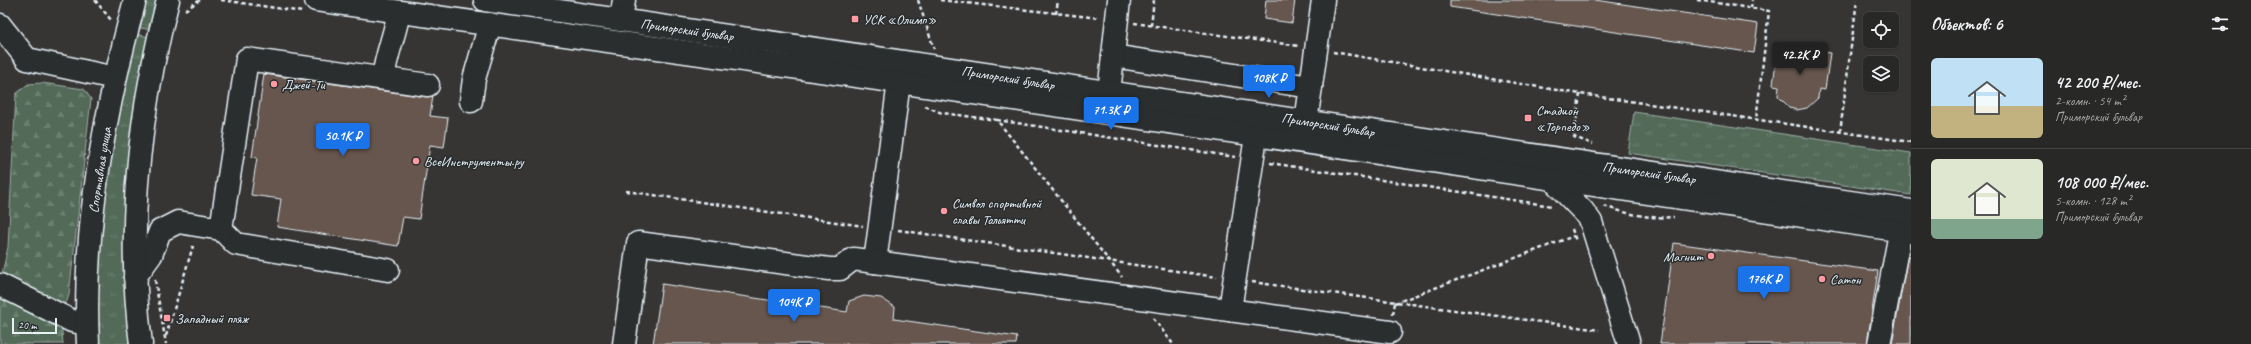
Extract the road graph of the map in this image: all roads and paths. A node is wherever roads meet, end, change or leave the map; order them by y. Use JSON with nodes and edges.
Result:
{"nodes":[{"id":1,"x":94,"y":0,"type":"edge"},
{"id":2,"x":135,"y":0,"type":"edge"},
{"id":3,"x":200,"y":0,"type":"edge"},
{"id":4,"x":316,"y":0,"type":"edge"},
{"id":5,"x":918,"y":0,"type":"edge"},
{"id":6,"x":940,"y":0,"type":"edge"},
{"id":7,"x":1058,"y":0,"type":"edge"},
{"id":8,"x":1154,"y":0,"type":"edge"},
{"id":9,"x":1323,"y":0,"type":"edge"},
{"id":10,"x":1697,"y":0,"type":"edge"},
{"id":11,"x":1752,"y":0,"type":"edge"},
{"id":12,"x":1857,"y":0,"type":"edge"},
{"id":13,"x":491,"y":1,"type":"edge"},
{"id":14,"x":176,"y":6,"type":"edge"},
{"id":15,"x":1751,"y":8,"type":"junction"},
{"id":16,"x":623,"y":10,"type":"edge"},
{"id":17,"x":1118,"y":10,"type":"edge"},
{"id":18,"x":399,"y":12,"type":"junction"},
{"id":19,"x":1056,"y":14,"type":"junction"},
{"id":20,"x":112,"y":22,"type":"dead end"},
{"id":21,"x":490,"y":24,"type":"junction"},
{"id":22,"x":0,"y":25,"type":"edge"},
{"id":23,"x":1151,"y":25,"type":"junction"},
{"id":24,"x":1317,"y":50,"type":"junction"},
{"id":25,"x":935,"y":52,"type":"dead end"},
{"id":26,"x":1113,"y":56,"type":"junction"},
{"id":27,"x":115,"y":78,"type":"junction"},
{"id":28,"x":383,"y":78,"type":"junction"},
{"id":29,"x":899,"y":82,"type":"junction"},
{"id":30,"x":428,"y":84,"type":"dead end"},
{"id":31,"x":1311,"y":86,"type":"junction"},
{"id":32,"x":1109,"y":93,"type":"junction"},
{"id":33,"x":1580,"y":94,"type":"junction"},
{"id":34,"x":471,"y":101,"type":"dead end"},
{"id":35,"x":918,"y":103,"type":"dead end"},
{"id":36,"x":997,"y":120,"type":"junction"},
{"id":37,"x":1756,"y":120,"type":"junction"},
{"id":38,"x":1306,"y":122,"type":"junction"},
{"id":39,"x":1257,"y":125,"type":"junction"},
{"id":40,"x":1840,"y":132,"type":"junction"},
{"id":41,"x":1911,"y":142,"type":"edge"},
{"id":42,"x":1595,"y":145,"type":"dead end"},
{"id":43,"x":1252,"y":160,"type":"junction"},
{"id":44,"x":1553,"y":180,"type":"junction"},
{"id":45,"x":626,"y":191,"type":"dead end"},
{"id":46,"x":1600,"y":205,"type":"dead end"},
{"id":47,"x":1554,"y":206,"type":"dead end"},
{"id":48,"x":1908,"y":210,"type":"edge"},
{"id":49,"x":1680,"y":216,"type":"dead end"},
{"id":50,"x":220,"y":229,"type":"junction"},
{"id":51,"x":879,"y":229,"type":"junction"},
{"id":52,"x":1906,"y":232,"type":"edge"},
{"id":53,"x":1574,"y":236,"type":"dead end"},
{"id":54,"x":193,"y":246,"type":"dead end"},
{"id":55,"x":151,"y":255,"type":"junction"},
{"id":56,"x":875,"y":262,"type":"junction"},
{"id":57,"x":1112,"y":262,"type":"junction"},
{"id":58,"x":388,"y":270,"type":"dead end"},
{"id":59,"x":135,"y":277,"type":"junction"},
{"id":60,"x":1235,"y":280,"type":"junction"},
{"id":61,"x":0,"y":286,"type":"edge"},
{"id":62,"x":1395,"y":303,"type":"junction"},
{"id":63,"x":1230,"y":310,"type":"junction"},
{"id":64,"x":1599,"y":330,"type":"dead end"},
{"id":65,"x":1390,"y":332,"type":"dead end"},
{"id":66,"x":88,"y":334,"type":"edge"},
{"id":67,"x":165,"y":338,"type":"junction"},
{"id":68,"x":141,"y":344,"type":"edge"},
{"id":69,"x":166,"y":344,"type":"edge"},
{"id":70,"x":624,"y":344,"type":"edge"},
{"id":71,"x":1629,"y":344,"type":"edge"},
{"id":72,"x":1879,"y":344,"type":"edge"}],
"edges":[{"from":1,"to":20,"type":"path"},
{"from":2,"to":27,"type":"main road","name":"Спортивная улица"},
{"from":3,"to":14,"type":"path"},
{"from":4,"to":18,"type":"main road"},
{"from":5,"to":25,"type":"path"},
{"from":6,"to":19,"type":"path"},
{"from":7,"to":19,"type":"path"},
{"from":8,"to":23,"type":"path"},
{"from":9,"to":24,"type":"main road"},
{"from":10,"to":15,"type":"path"},
{"from":11,"to":15,"type":"path"},
{"from":12,"to":40,"type":"path"},
{"from":13,"to":16,"type":"main road","name":"Приморский бульвар"},
{"from":14,"to":59,"type":"main road"},
{"from":15,"to":37,"type":"path"},
{"from":16,"to":32,"type":"main road","name":"Приморский бульвар"},
{"from":17,"to":19,"type":"path"},
{"from":17,"to":23,"type":"path"},
{"from":17,"to":26,"type":"main road"},
{"from":18,"to":21,"type":"main road"},
{"from":18,"to":28,"type":"main road"},
{"from":21,"to":29,"type":"main road"},
{"from":21,"to":34,"type":"main road"},
{"from":22,"to":27,"type":"main road"},
{"from":23,"to":24,"type":"path"},
{"from":24,"to":31,"type":"main road"},
{"from":24,"to":33,"type":"path"},
{"from":26,"to":31,"type":"main road"},
{"from":26,"to":32,"type":"main road"},
{"from":27,"to":66,"type":"main road","name":"Спортивная улица"},
{"from":28,"to":30,"type":"main road"},
{"from":28,"to":50,"type":"main road"},
{"from":29,"to":39,"type":"main road"},
{"from":29,"to":51,"type":"main road"},
{"from":31,"to":38,"type":"main road"},
{"from":32,"to":39,"type":"main road","name":"Приморский бульвар"},
{"from":33,"to":37,"type":"path"},
{"from":33,"to":42,"type":"path"},
{"from":35,"to":36,"type":"path"},
{"from":36,"to":43,"type":"path"},
{"from":36,"to":57,"type":"path"},
{"from":37,"to":40,"type":"path"},
{"from":38,"to":39,"type":"main road","name":"Приморский бульвар"},
{"from":38,"to":48,"type":"main road","name":"Приморский бульвар"},
{"from":39,"to":43,"type":"main road"},
{"from":39,"to":44,"type":"main road"},
{"from":40,"to":41,"type":"path"},
{"from":43,"to":47,"type":"path"},
{"from":43,"to":60,"type":"main road"},
{"from":44,"to":52,"type":"main road"},
{"from":44,"to":71,"type":"main road"},
{"from":45,"to":51,"type":"path"},
{"from":46,"to":49,"type":"path"},
{"from":48,"to":52,"type":"main road"},
{"from":50,"to":55,"type":"main road"},
{"from":50,"to":58,"type":"main road"},
{"from":51,"to":56,"type":"main road"},
{"from":51,"to":57,"type":"path"},
{"from":52,"to":72,"type":"main road"},
{"from":53,"to":62,"type":"path"},
{"from":54,"to":67,"type":"path"},
{"from":55,"to":59,"type":"main road"},
{"from":55,"to":67,"type":"path"},
{"from":56,"to":63,"type":"main road"},
{"from":56,"to":70,"type":"main road"},
{"from":57,"to":60,"type":"path"},
{"from":59,"to":68,"type":"main road"},
{"from":60,"to":62,"type":"path"},
{"from":60,"to":63,"type":"main road"},
{"from":61,"to":66,"type":"main road"},
{"from":62,"to":64,"type":"path"},
{"from":63,"to":65,"type":"main road"},
{"from":67,"to":69,"type":"path"}]}
